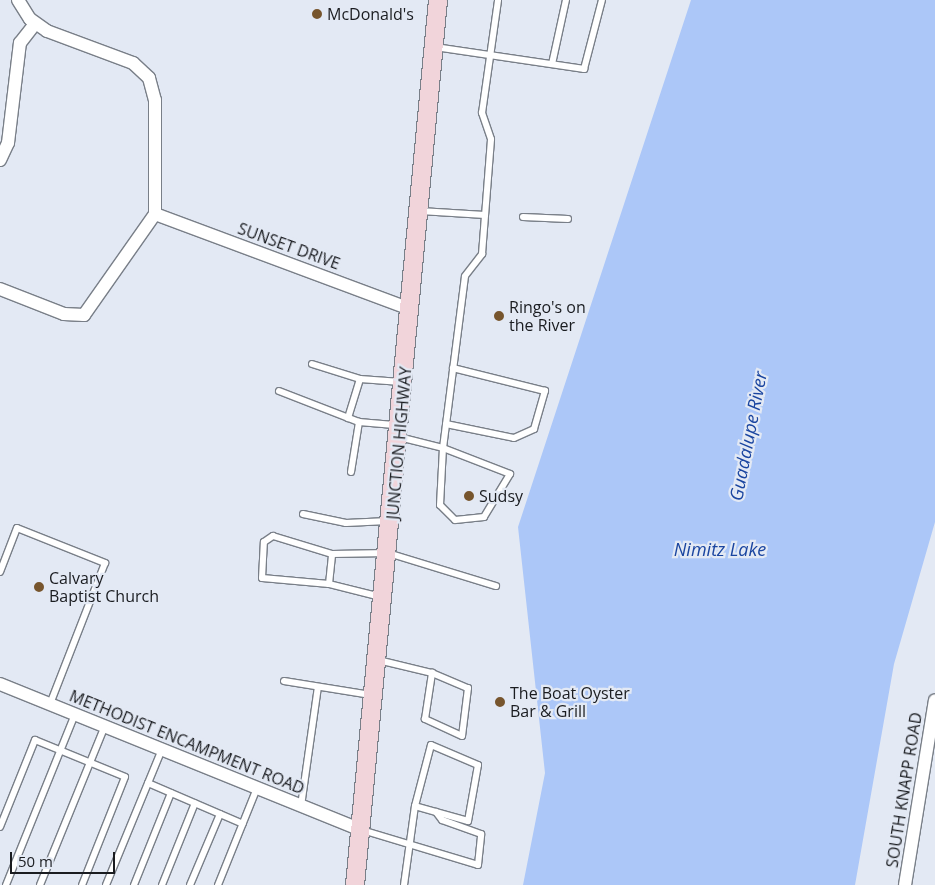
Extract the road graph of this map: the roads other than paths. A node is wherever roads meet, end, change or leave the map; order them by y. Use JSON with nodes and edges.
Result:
{"nodes":[{"id":1,"x":18,"y":0,"type":"edge"},
{"id":2,"x":438,"y":0,"type":"edge"},
{"id":3,"x":498,"y":0,"type":"edge"},
{"id":4,"x":566,"y":0,"type":"edge"},
{"id":5,"x":602,"y":0,"type":"edge"},
{"id":6,"x":35,"y":24,"type":"junction"},
{"id":7,"x":434,"y":47,"type":"junction"},
{"id":8,"x":490,"y":54,"type":"junction"},
{"id":9,"x":552,"y":64,"type":"junction"},
{"id":10,"x":4,"y":141,"type":"edge"},
{"id":11,"x":0,"y":160,"type":"edge"},
{"id":12,"x":420,"y":211,"type":"junction"},
{"id":13,"x":155,"y":214,"type":"junction"},
{"id":14,"x":485,"y":215,"type":"junction"},
{"id":15,"x":523,"y":217,"type":"dead end"},
{"id":16,"x":568,"y":219,"type":"dead end"},
{"id":17,"x":0,"y":289,"type":"edge"},
{"id":18,"x":411,"y":309,"type":"junction"},
{"id":19,"x":312,"y":364,"type":"dead end"},
{"id":20,"x":453,"y":368,"type":"junction"},
{"id":21,"x":360,"y":379,"type":"junction"},
{"id":22,"x":404,"y":382,"type":"junction"},
{"id":23,"x":279,"y":392,"type":"dead end"},
{"id":24,"x":348,"y":418,"type":"junction"},
{"id":25,"x":359,"y":422,"type":"junction"},
{"id":26,"x":446,"y":424,"type":"junction"},
{"id":27,"x":400,"y":431,"type":"junction"},
{"id":28,"x":443,"y":448,"type":"junction"},
{"id":29,"x":351,"y":472,"type":"dead end"},
{"id":30,"x":302,"y":514,"type":"dead end"},
{"id":31,"x":392,"y":520,"type":"junction"},
{"id":32,"x":388,"y":553,"type":"junction"},
{"id":33,"x":332,"y":554,"type":"junction"},
{"id":34,"x":0,"y":572,"type":"edge"},
{"id":35,"x":329,"y":584,"type":"junction"},
{"id":36,"x":496,"y":586,"type":"dead end"},
{"id":37,"x":384,"y":598,"type":"junction"},
{"id":38,"x":378,"y":660,"type":"junction"},
{"id":39,"x":432,"y":673,"type":"junction"},
{"id":40,"x":284,"y":681,"type":"dead end"},
{"id":41,"x":0,"y":684,"type":"edge"},
{"id":42,"x":318,"y":687,"type":"junction"},
{"id":43,"x":375,"y":695,"type":"junction"},
{"id":44,"x":935,"y":700,"type":"edge"},
{"id":45,"x":50,"y":704,"type":"junction"},
{"id":46,"x":75,"y":714,"type":"junction"},
{"id":47,"x":105,"y":726,"type":"junction"},
{"id":48,"x":162,"y":749,"type":"junction"},
{"id":49,"x":60,"y":750,"type":"junction"},
{"id":50,"x":90,"y":762,"type":"junction"},
{"id":51,"x":148,"y":783,"type":"junction"},
{"id":52,"x":257,"y":788,"type":"junction"},
{"id":53,"x":171,"y":793,"type":"junction"},
{"id":54,"x":195,"y":803,"type":"junction"},
{"id":55,"x":301,"y":806,"type":"junction"},
{"id":56,"x":415,"y":806,"type":"junction"},
{"id":57,"x":436,"y":812,"type":"junction"},
{"id":58,"x":220,"y":814,"type":"junction"},
{"id":59,"x":243,"y":824,"type":"junction"},
{"id":60,"x":0,"y":828,"type":"edge"},
{"id":61,"x":362,"y":830,"type":"junction"},
{"id":62,"x":408,"y":844,"type":"junction"},
{"id":63,"x":6,"y":885,"type":"edge"},
{"id":64,"x":40,"y":885,"type":"edge"},
{"id":65,"x":82,"y":885,"type":"edge"},
{"id":66,"x":106,"y":885,"type":"edge"},
{"id":67,"x":134,"y":885,"type":"edge"},
{"id":68,"x":162,"y":885,"type":"edge"},
{"id":69,"x":190,"y":885,"type":"edge"},
{"id":70,"x":218,"y":885,"type":"edge"},
{"id":71,"x":355,"y":885,"type":"edge"},
{"id":72,"x":404,"y":885,"type":"edge"},
{"id":73,"x":905,"y":885,"type":"edge"}],
"edges":[{"from":1,"to":6,"type":"street"},
{"from":2,"to":7,"type":"main road","name":"JUNCTION HIGHWAY"},
{"from":3,"to":8,"type":"lane"},
{"from":4,"to":9,"type":"lane"},
{"from":5,"to":9,"type":"lane"},
{"from":6,"to":10,"type":"street"},
{"from":6,"to":13,"type":"street"},
{"from":7,"to":8,"type":"lane"},
{"from":7,"to":12,"type":"main road","name":"JUNCTION HIGHWAY"},
{"from":8,"to":9,"type":"lane"},
{"from":8,"to":14,"type":"lane"},
{"from":10,"to":11,"type":"street"},
{"from":12,"to":14,"type":"lane"},
{"from":12,"to":18,"type":"main road","name":"JUNCTION HIGHWAY"},
{"from":13,"to":17,"type":"street"},
{"from":13,"to":18,"type":"street","name":"SUNSET DRIVE"},
{"from":14,"to":20,"type":"lane"},
{"from":15,"to":16,"type":"lane"},
{"from":18,"to":22,"type":"main road","name":"JUNCTION HIGHWAY"},
{"from":19,"to":21,"type":"lane"},
{"from":20,"to":26,"type":"lane"},
{"from":20,"to":26,"type":"lane"},
{"from":21,"to":22,"type":"lane"},
{"from":21,"to":24,"type":"lane"},
{"from":22,"to":27,"type":"main road","name":"JUNCTION HIGHWAY"},
{"from":23,"to":24,"type":"lane"},
{"from":24,"to":25,"type":"lane"},
{"from":25,"to":27,"type":"lane"},
{"from":25,"to":29,"type":"lane"},
{"from":26,"to":28,"type":"lane"},
{"from":27,"to":28,"type":"lane"},
{"from":27,"to":31,"type":"main road","name":"JUNCTION HIGHWAY"},
{"from":28,"to":28,"type":"lane"},
{"from":30,"to":31,"type":"lane"},
{"from":31,"to":32,"type":"main road","name":"JUNCTION HIGHWAY"},
{"from":32,"to":33,"type":"lane"},
{"from":32,"to":36,"type":"lane"},
{"from":32,"to":37,"type":"main road","name":"JUNCTION HIGHWAY"},
{"from":33,"to":35,"type":"lane"},
{"from":33,"to":35,"type":"lane"},
{"from":34,"to":45,"type":"lane"},
{"from":35,"to":37,"type":"lane"},
{"from":37,"to":38,"type":"main road","name":"JUNCTION HIGHWAY"},
{"from":38,"to":39,"type":"lane"},
{"from":38,"to":43,"type":"main road","name":"JUNCTION HIGHWAY"},
{"from":39,"to":39,"type":"lane"},
{"from":40,"to":42,"type":"lane"},
{"from":41,"to":45,"type":"street","name":"METHODIST ENCAMPMENT ROAD"},
{"from":42,"to":43,"type":"lane"},
{"from":42,"to":55,"type":"lane"},
{"from":43,"to":61,"type":"main road","name":"JUNCTION HIGHWAY"},
{"from":44,"to":73,"type":"street","name":"SOUTH KNAPP ROAD"},
{"from":45,"to":46,"type":"street","name":"METHODIST ENCAMPMENT ROAD"},
{"from":46,"to":47,"type":"street","name":"METHODIST ENCAMPMENT ROAD"},
{"from":46,"to":49,"type":"lane"},
{"from":47,"to":48,"type":"street","name":"METHODIST ENCAMPMENT ROAD"},
{"from":47,"to":50,"type":"lane"},
{"from":48,"to":51,"type":"lane"},
{"from":48,"to":52,"type":"street","name":"METHODIST ENCAMPMENT ROAD"},
{"from":49,"to":50,"type":"lane"},
{"from":49,"to":60,"type":"lane"},
{"from":49,"to":63,"type":"lane"},
{"from":50,"to":64,"type":"lane"},
{"from":50,"to":65,"type":"lane"},
{"from":51,"to":53,"type":"lane"},
{"from":51,"to":66,"type":"lane"},
{"from":52,"to":55,"type":"street","name":"METHODIST ENCAMPMENT ROAD"},
{"from":52,"to":59,"type":"lane"},
{"from":53,"to":54,"type":"lane"},
{"from":53,"to":67,"type":"lane"},
{"from":54,"to":58,"type":"lane"},
{"from":54,"to":68,"type":"lane"},
{"from":55,"to":61,"type":"street","name":"METHODIST ENCAMPMENT ROAD"},
{"from":56,"to":57,"type":"lane"},
{"from":56,"to":57,"type":"lane"},
{"from":56,"to":62,"type":"lane"},
{"from":57,"to":62,"type":"lane"},
{"from":58,"to":59,"type":"lane"},
{"from":58,"to":69,"type":"lane"},
{"from":59,"to":70,"type":"lane"},
{"from":61,"to":62,"type":"lane"},
{"from":61,"to":71,"type":"main road","name":"JUNCTION HIGHWAY"},
{"from":62,"to":72,"type":"lane"}]}
